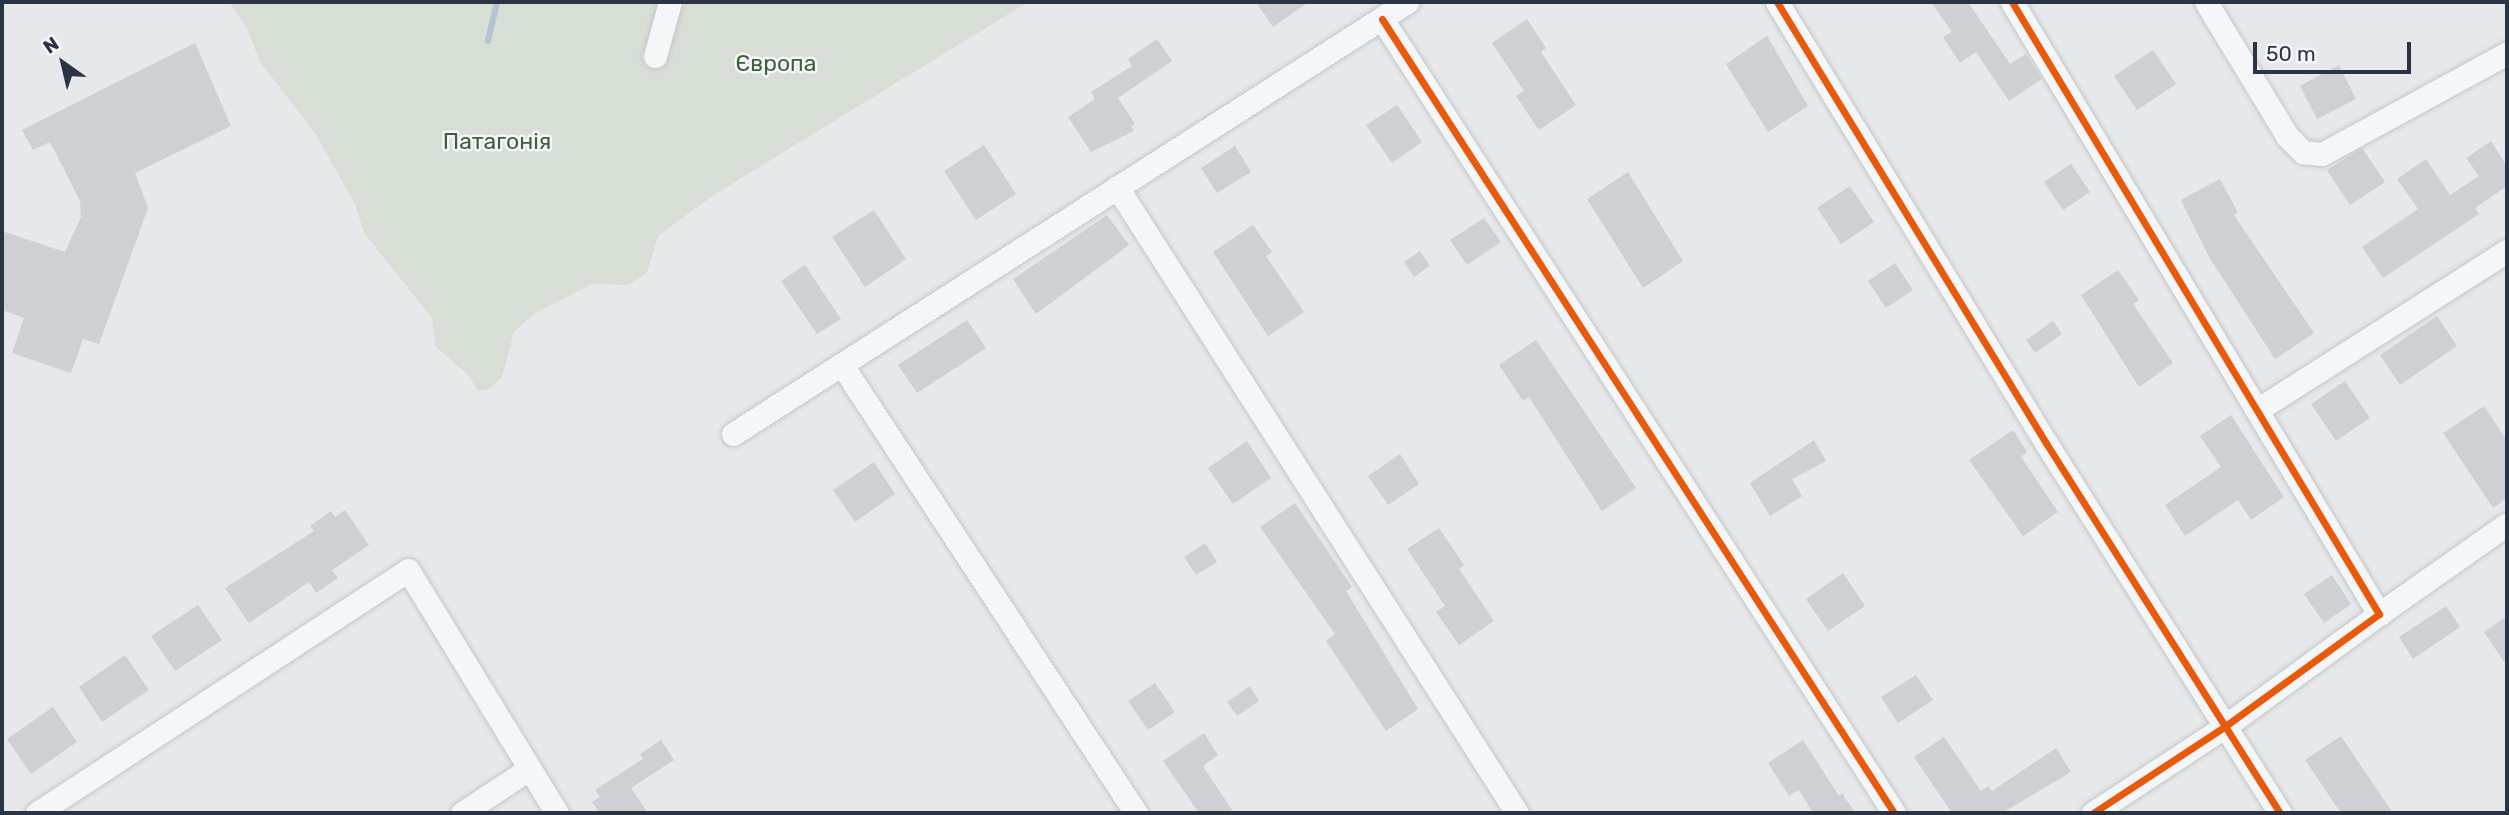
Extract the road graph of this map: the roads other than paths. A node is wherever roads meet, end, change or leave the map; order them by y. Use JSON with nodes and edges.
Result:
{"nodes":[{"id":1,"x":670,"y":2,"type":"edge"},
{"id":2,"x":1407,"y":2,"type":"edge"},
{"id":3,"x":1777,"y":2,"type":"edge"},
{"id":4,"x":2012,"y":2,"type":"edge"},
{"id":5,"x":2206,"y":2,"type":"edge"},
{"id":6,"x":1382,"y":19,"type":"junction"},
{"id":7,"x":2507,"y":53,"type":"edge"},
{"id":8,"x":655,"y":56,"type":"dead end"},
{"id":9,"x":1117,"y":187,"type":"junction"},
{"id":10,"x":2507,"y":251,"type":"edge"},
{"id":11,"x":842,"y":365,"type":"junction"},
{"id":12,"x":2257,"y":410,"type":"junction"},
{"id":13,"x":733,"y":434,"type":"dead end"},
{"id":14,"x":2505,"y":530,"type":"edge"},
{"id":15,"x":2379,"y":614,"type":"junction"},
{"id":16,"x":2224,"y":727,"type":"junction"},
{"id":17,"x":529,"y":769,"type":"junction"},
{"id":18,"x":37,"y":813,"type":"edge"},
{"id":19,"x":462,"y":813,"type":"edge"},
{"id":20,"x":557,"y":813,"type":"edge"},
{"id":21,"x":1136,"y":813,"type":"edge"},
{"id":22,"x":1517,"y":813,"type":"edge"},
{"id":23,"x":1894,"y":813,"type":"edge"},
{"id":24,"x":2093,"y":813,"type":"edge"},
{"id":25,"x":2280,"y":813,"type":"edge"}],
"edges":[{"from":1,"to":8,"type":"street"},
{"from":2,"to":6,"type":"street"},
{"from":3,"to":16,"type":"street"},
{"from":4,"to":12,"type":"street"},
{"from":5,"to":7,"type":"street"},
{"from":6,"to":9,"type":"street"},
{"from":6,"to":23,"type":"street"},
{"from":9,"to":11,"type":"street"},
{"from":9,"to":22,"type":"street"},
{"from":10,"to":12,"type":"street"},
{"from":11,"to":13,"type":"street"},
{"from":11,"to":21,"type":"street"},
{"from":12,"to":15,"type":"street"},
{"from":14,"to":15,"type":"street"},
{"from":15,"to":16,"type":"street"},
{"from":16,"to":24,"type":"street"},
{"from":16,"to":25,"type":"street"},
{"from":17,"to":18,"type":"street"},
{"from":17,"to":19,"type":"street"},
{"from":17,"to":20,"type":"street"}]}
